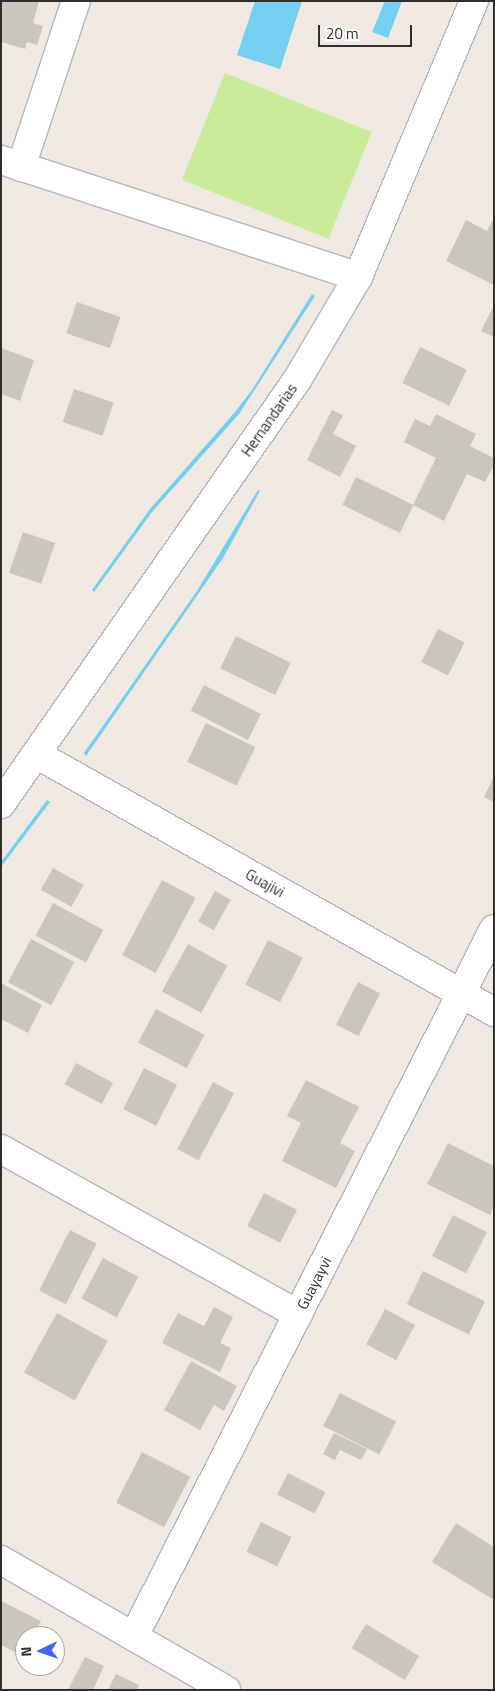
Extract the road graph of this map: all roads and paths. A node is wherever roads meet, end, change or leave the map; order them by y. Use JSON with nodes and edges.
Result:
{"nodes":[{"id":1,"x":76,"y":1,"type":"edge"},
{"id":2,"x":474,"y":1,"type":"edge"},
{"id":3,"x":11,"y":164,"type":"edge"},
{"id":4,"x":358,"y":277,"type":"junction"},
{"id":5,"x":36,"y":754,"type":"junction"},
{"id":6,"x":2,"y":803,"type":"edge"},
{"id":7,"x":494,"y":929,"type":"edge"},
{"id":8,"x":461,"y":994,"type":"junction"},
{"id":9,"x":494,"y":1012,"type":"edge"},
{"id":10,"x":1,"y":1150,"type":"edge"},
{"id":11,"x":298,"y":1314,"type":"junction"},
{"id":12,"x":1,"y":1560,"type":"edge"},
{"id":13,"x":134,"y":1636,"type":"junction"},
{"id":14,"x":226,"y":1690,"type":"edge"}],
"edges":[{"from":1,"to":3,"type":"street"},
{"from":2,"to":4,"type":"street","name":"Hernandarias"},
{"from":3,"to":4,"type":"street"},
{"from":4,"to":5,"type":"street","name":"Hernandarias"},
{"from":5,"to":6,"type":"street","name":"Hernandarias"},
{"from":5,"to":8,"type":"street","name":"Guajivi"},
{"from":7,"to":8,"type":"street","name":"Guayayvi"},
{"from":8,"to":9,"type":"street","name":"Guajivi"},
{"from":8,"to":11,"type":"street","name":"Guayayvi"},
{"from":10,"to":11,"type":"street"},
{"from":11,"to":13,"type":"street","name":"Guayayvi"},
{"from":12,"to":13,"type":"street"},
{"from":13,"to":14,"type":"street"}]}
